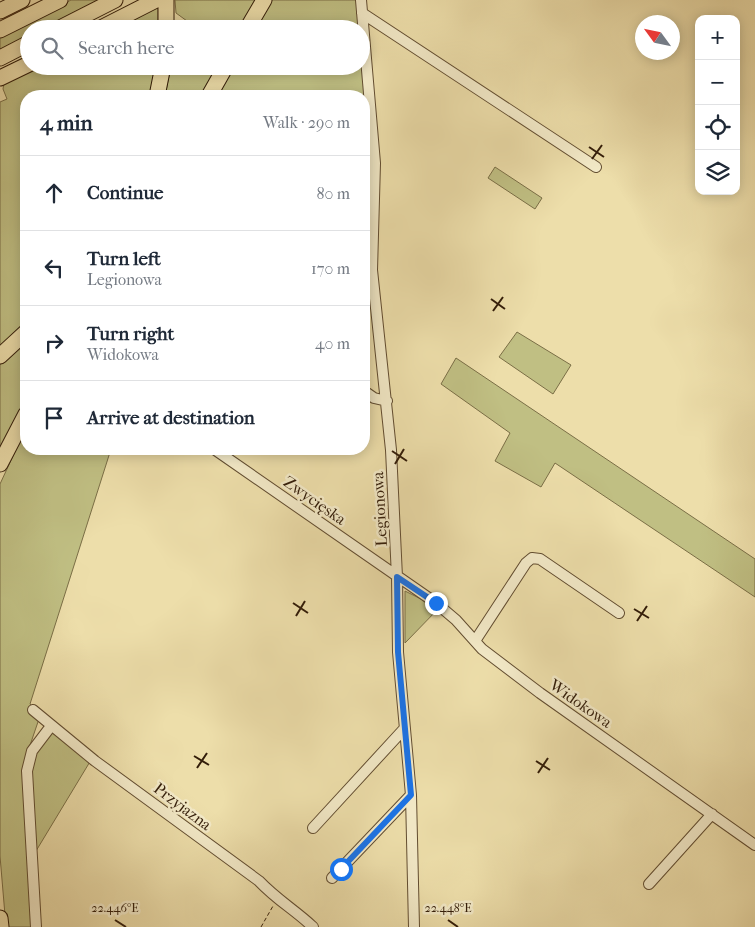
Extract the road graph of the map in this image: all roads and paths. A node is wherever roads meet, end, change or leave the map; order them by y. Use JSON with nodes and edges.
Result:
{"nodes":[{"id":1,"x":60,"y":0,"type":"edge"},
{"id":2,"x":115,"y":0,"type":"edge"},
{"id":3,"x":156,"y":0,"type":"edge"},
{"id":4,"x":166,"y":0,"type":"edge"},
{"id":5,"x":264,"y":0,"type":"edge"},
{"id":6,"x":361,"y":0,"type":"edge"},
{"id":7,"x":362,"y":13,"type":"junction"},
{"id":8,"x":76,"y":20,"type":"edge"},
{"id":9,"x":117,"y":20,"type":"edge"},
{"id":10,"x":166,"y":20,"type":"edge"},
{"id":11,"x":252,"y":20,"type":"edge"},
{"id":12,"x":363,"y":20,"type":"edge"},
{"id":13,"x":0,"y":30,"type":"edge"},
{"id":14,"x":20,"y":48,"type":"edge"},
{"id":15,"x":0,"y":58,"type":"edge"},
{"id":16,"x":20,"y":68,"type":"edge"},
{"id":17,"x":161,"y":75,"type":"edge"},
{"id":18,"x":221,"y":75,"type":"edge"},
{"id":19,"x":367,"y":75,"type":"edge"},
{"id":20,"x":0,"y":78,"type":"edge"},
{"id":21,"x":158,"y":90,"type":"edge"},
{"id":22,"x":212,"y":90,"type":"edge"},
{"id":23,"x":369,"y":90,"type":"edge"},
{"id":24,"x":370,"y":105,"type":"edge"},
{"id":25,"x":596,"y":167,"type":"dead end"},
{"id":26,"x":20,"y":338,"type":"edge"},
{"id":27,"x":0,"y":356,"type":"edge"},
{"id":28,"x":370,"y":395,"type":"edge"},
{"id":29,"x":387,"y":401,"type":"junction"},
{"id":30,"x":20,"y":426,"type":"edge"},
{"id":31,"x":223,"y":455,"type":"edge"},
{"id":32,"x":0,"y":464,"type":"edge"},
{"id":33,"x":397,"y":577,"type":"junction"},
{"id":34,"x":619,"y":613,"type":"dead end"},
{"id":35,"x":475,"y":641,"type":"junction"},
{"id":36,"x":33,"y":710,"type":"dead end"},
{"id":37,"x":51,"y":726,"type":"junction"},
{"id":38,"x":404,"y":729,"type":"junction"},
{"id":39,"x":411,"y":795,"type":"junction"},
{"id":40,"x":712,"y":814,"type":"junction"},
{"id":41,"x":313,"y":828,"type":"dead end"},
{"id":42,"x":755,"y":844,"type":"edge"},
{"id":43,"x":332,"y":878,"type":"dead end"},
{"id":44,"x":650,"y":884,"type":"dead end"},
{"id":45,"x":277,"y":900,"type":"junction"},
{"id":46,"x":0,"y":918,"type":"edge"},
{"id":47,"x":1,"y":927,"type":"edge"},
{"id":48,"x":36,"y":927,"type":"edge"},
{"id":49,"x":261,"y":927,"type":"edge"},
{"id":50,"x":313,"y":927,"type":"edge"},
{"id":51,"x":414,"y":927,"type":"edge"}],
"edges":[{"from":1,"to":13,"type":"highway"},
{"from":2,"to":8,"type":"highway"},
{"from":3,"to":9,"type":"highway"},
{"from":4,"to":10,"type":"highway"},
{"from":5,"to":11,"type":"highway"},
{"from":6,"to":7,"type":"street","name":"Legionowa"},
{"from":7,"to":12,"type":"street","name":"Legionowa"},
{"from":7,"to":25,"type":"street"},
{"from":14,"to":15,"type":"highway"},
{"from":16,"to":20,"type":"highway"},
{"from":17,"to":21,"type":"highway"},
{"from":18,"to":22,"type":"highway"},
{"from":19,"to":23,"type":"street","name":"Legionowa"},
{"from":24,"to":29,"type":"street","name":"Legionowa"},
{"from":26,"to":27,"type":"highway"},
{"from":28,"to":29,"type":"street"},
{"from":29,"to":33,"type":"street","name":"Legionowa"},
{"from":30,"to":32,"type":"highway"},
{"from":31,"to":33,"type":"street","name":"Zwycięska"},
{"from":33,"to":35,"type":"street","name":"Widokowa"},
{"from":33,"to":38,"type":"street","name":"Legionowa"},
{"from":34,"to":35,"type":"street"},
{"from":35,"to":40,"type":"street","name":"Widokowa"},
{"from":36,"to":37,"type":"street","name":"Przyjazna"},
{"from":37,"to":45,"type":"street","name":"Przyjazna"},
{"from":37,"to":48,"type":"street"},
{"from":38,"to":39,"type":"street","name":"Legionowa"},
{"from":38,"to":41,"type":"street"},
{"from":39,"to":43,"type":"street"},
{"from":39,"to":51,"type":"street","name":"Legionowa"},
{"from":40,"to":42,"type":"street","name":"Widokowa"},
{"from":40,"to":44,"type":"street"},
{"from":45,"to":49,"type":"path"},
{"from":45,"to":50,"type":"street","name":"Przyjazna"},
{"from":46,"to":47,"type":"highway"}]}
